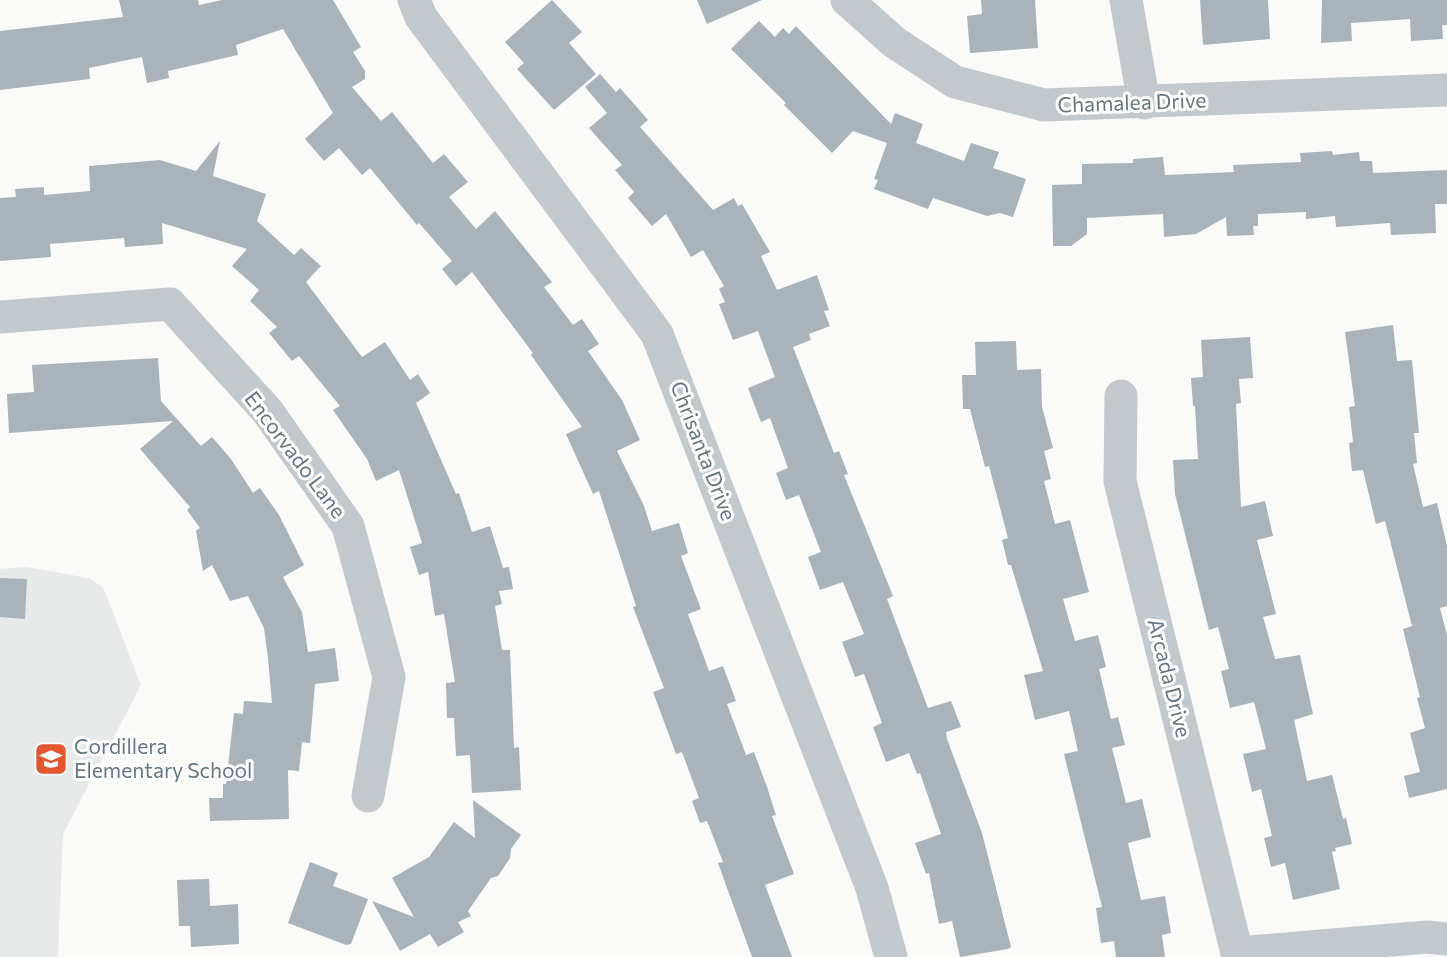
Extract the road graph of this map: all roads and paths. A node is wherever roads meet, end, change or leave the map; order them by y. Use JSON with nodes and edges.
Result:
{"nodes":[{"id":1,"x":414,"y":0,"type":"edge"},
{"id":2,"x":847,"y":0,"type":"edge"},
{"id":3,"x":1126,"y":0,"type":"edge"},
{"id":4,"x":1447,"y":90,"type":"edge"},
{"id":5,"x":1143,"y":103,"type":"junction"},
{"id":6,"x":0,"y":317,"type":"edge"},
{"id":7,"x":1121,"y":396,"type":"dead end"},
{"id":8,"x":368,"y":796,"type":"dead end"},
{"id":9,"x":1447,"y":939,"type":"edge"},
{"id":10,"x":1238,"y":955,"type":"edge"},
{"id":11,"x":891,"y":957,"type":"edge"}],
"edges":[{"from":1,"to":11,"type":"street","name":"Chrisanta Drive"},
{"from":2,"to":5,"type":"street","name":"Chamalea Drive"},
{"from":3,"to":5,"type":"street"},
{"from":4,"to":5,"type":"street","name":"Chamalea Drive"},
{"from":6,"to":8,"type":"street","name":"Encorvado Lane"},
{"from":7,"to":10,"type":"street","name":"Arcada Drive"},
{"from":9,"to":10,"type":"street"}]}
